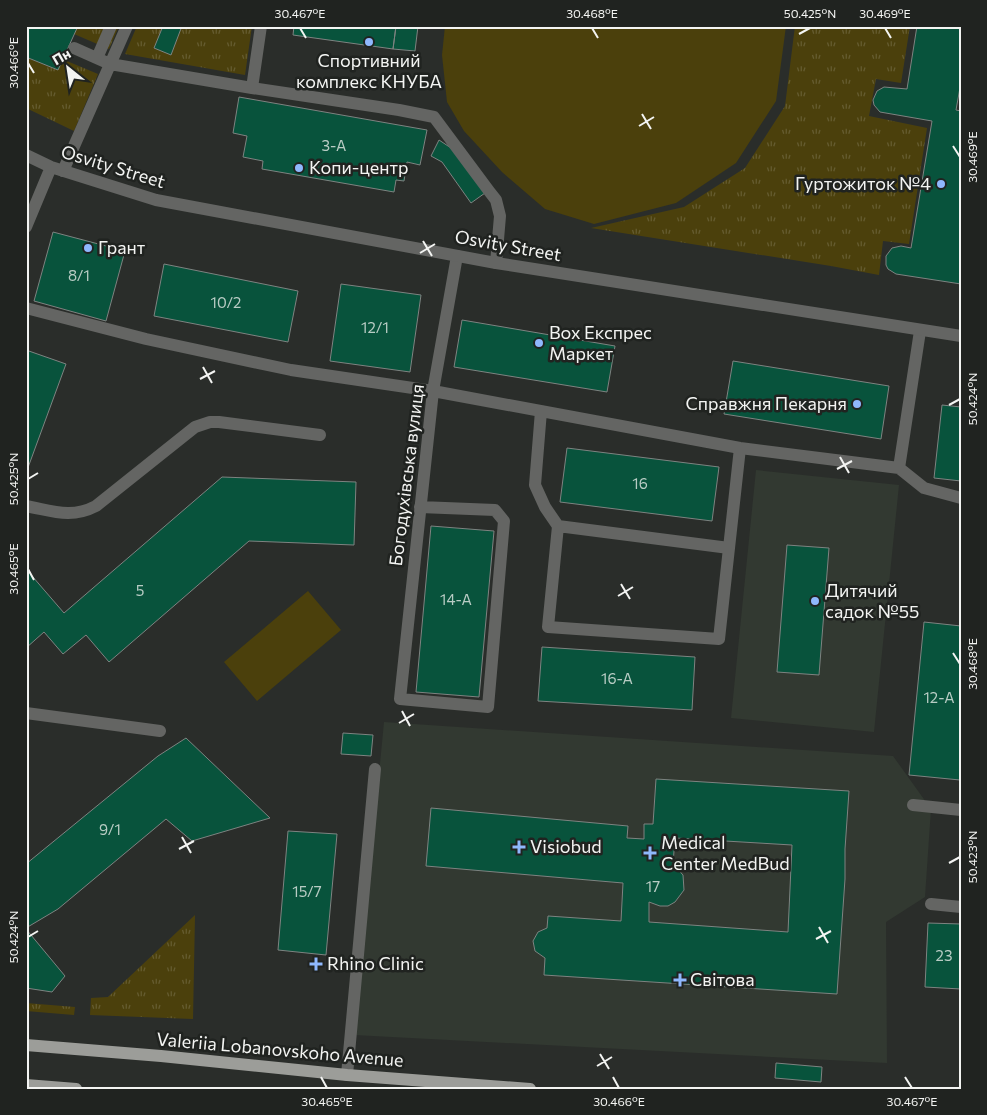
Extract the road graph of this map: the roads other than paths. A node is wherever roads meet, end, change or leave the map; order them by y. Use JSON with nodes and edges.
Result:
{"nodes":[{"id":1,"x":111,"y":26,"type":"edge"},
{"id":2,"x":127,"y":26,"type":"edge"},
{"id":3,"x":262,"y":26,"type":"edge"},
{"id":4,"x":74,"y":48,"type":"dead end"},
{"id":5,"x":97,"y":58,"type":"junction"},
{"id":6,"x":110,"y":64,"type":"junction"},
{"id":7,"x":252,"y":88,"type":"junction"},
{"id":8,"x":26,"y":155,"type":"edge"},
{"id":9,"x":57,"y":169,"type":"junction"},
{"id":10,"x":26,"y":227,"type":"edge"},
{"id":11,"x":457,"y":256,"type":"junction"},
{"id":12,"x":496,"y":263,"type":"junction"},
{"id":13,"x":26,"y":308,"type":"edge"},
{"id":14,"x":920,"y":331,"type":"junction"},
{"id":15,"x":961,"y":336,"type":"edge"},
{"id":16,"x":433,"y":391,"type":"junction"},
{"id":17,"x":541,"y":411,"type":"junction"},
{"id":18,"x":320,"y":435,"type":"dead end"},
{"id":19,"x":740,"y":448,"type":"junction"},
{"id":20,"x":898,"y":468,"type":"junction"},
{"id":21,"x":961,"y":498,"type":"edge"},
{"id":22,"x":26,"y":506,"type":"edge"},
{"id":23,"x":420,"y":507,"type":"junction"},
{"id":24,"x":558,"y":526,"type":"junction"},
{"id":25,"x":729,"y":548,"type":"junction"},
{"id":26,"x":26,"y":713,"type":"edge"},
{"id":27,"x":160,"y":731,"type":"dead end"},
{"id":28,"x":375,"y":769,"type":"dead end"},
{"id":29,"x":913,"y":804,"type":"dead end"},
{"id":30,"x":961,"y":810,"type":"edge"},
{"id":31,"x":931,"y":904,"type":"dead end"},
{"id":32,"x":961,"y":907,"type":"edge"},
{"id":33,"x":26,"y":1045,"type":"edge"},
{"id":34,"x":347,"y":1075,"type":"junction"},
{"id":35,"x":26,"y":1085,"type":"edge"},
{"id":36,"x":76,"y":1089,"type":"edge"},
{"id":37,"x":530,"y":1089,"type":"edge"}],
"edges":[{"from":1,"to":5,"type":"street"},
{"from":2,"to":6,"type":"street"},
{"from":3,"to":7,"type":"street"},
{"from":4,"to":5,"type":"street"},
{"from":5,"to":6,"type":"street"},
{"from":6,"to":7,"type":"street"},
{"from":6,"to":9,"type":"street"},
{"from":7,"to":12,"type":"street"},
{"from":8,"to":9,"type":"street","name":"Osvity Street"},
{"from":9,"to":10,"type":"street"},
{"from":9,"to":11,"type":"street","name":"Osvity Street"},
{"from":11,"to":12,"type":"street","name":"Osvity Street"},
{"from":11,"to":16,"type":"street","name":"Богодухівська вулиця"},
{"from":12,"to":14,"type":"street","name":"Osvity Street"},
{"from":13,"to":16,"type":"street"},
{"from":14,"to":15,"type":"street","name":"Osvity Street"},
{"from":14,"to":20,"type":"street"},
{"from":16,"to":17,"type":"street"},
{"from":16,"to":23,"type":"street","name":"Богодухівська вулиця"},
{"from":17,"to":19,"type":"street"},
{"from":17,"to":24,"type":"street"},
{"from":18,"to":22,"type":"street"},
{"from":19,"to":20,"type":"street"},
{"from":19,"to":25,"type":"street"},
{"from":20,"to":21,"type":"street"},
{"from":23,"to":23,"type":"street","name":"Богодухівська вулиця"},
{"from":24,"to":25,"type":"street"},
{"from":24,"to":25,"type":"street"},
{"from":26,"to":27,"type":"street"},
{"from":28,"to":34,"type":"street"},
{"from":29,"to":30,"type":"street"},
{"from":31,"to":32,"type":"street"},
{"from":33,"to":34,"type":"main road","name":"Valeriia Lobanovskoho Avenue"},
{"from":34,"to":37,"type":"main road","name":"Valeriia Lobanovskoho Avenue"},
{"from":35,"to":36,"type":"main road"}]}
